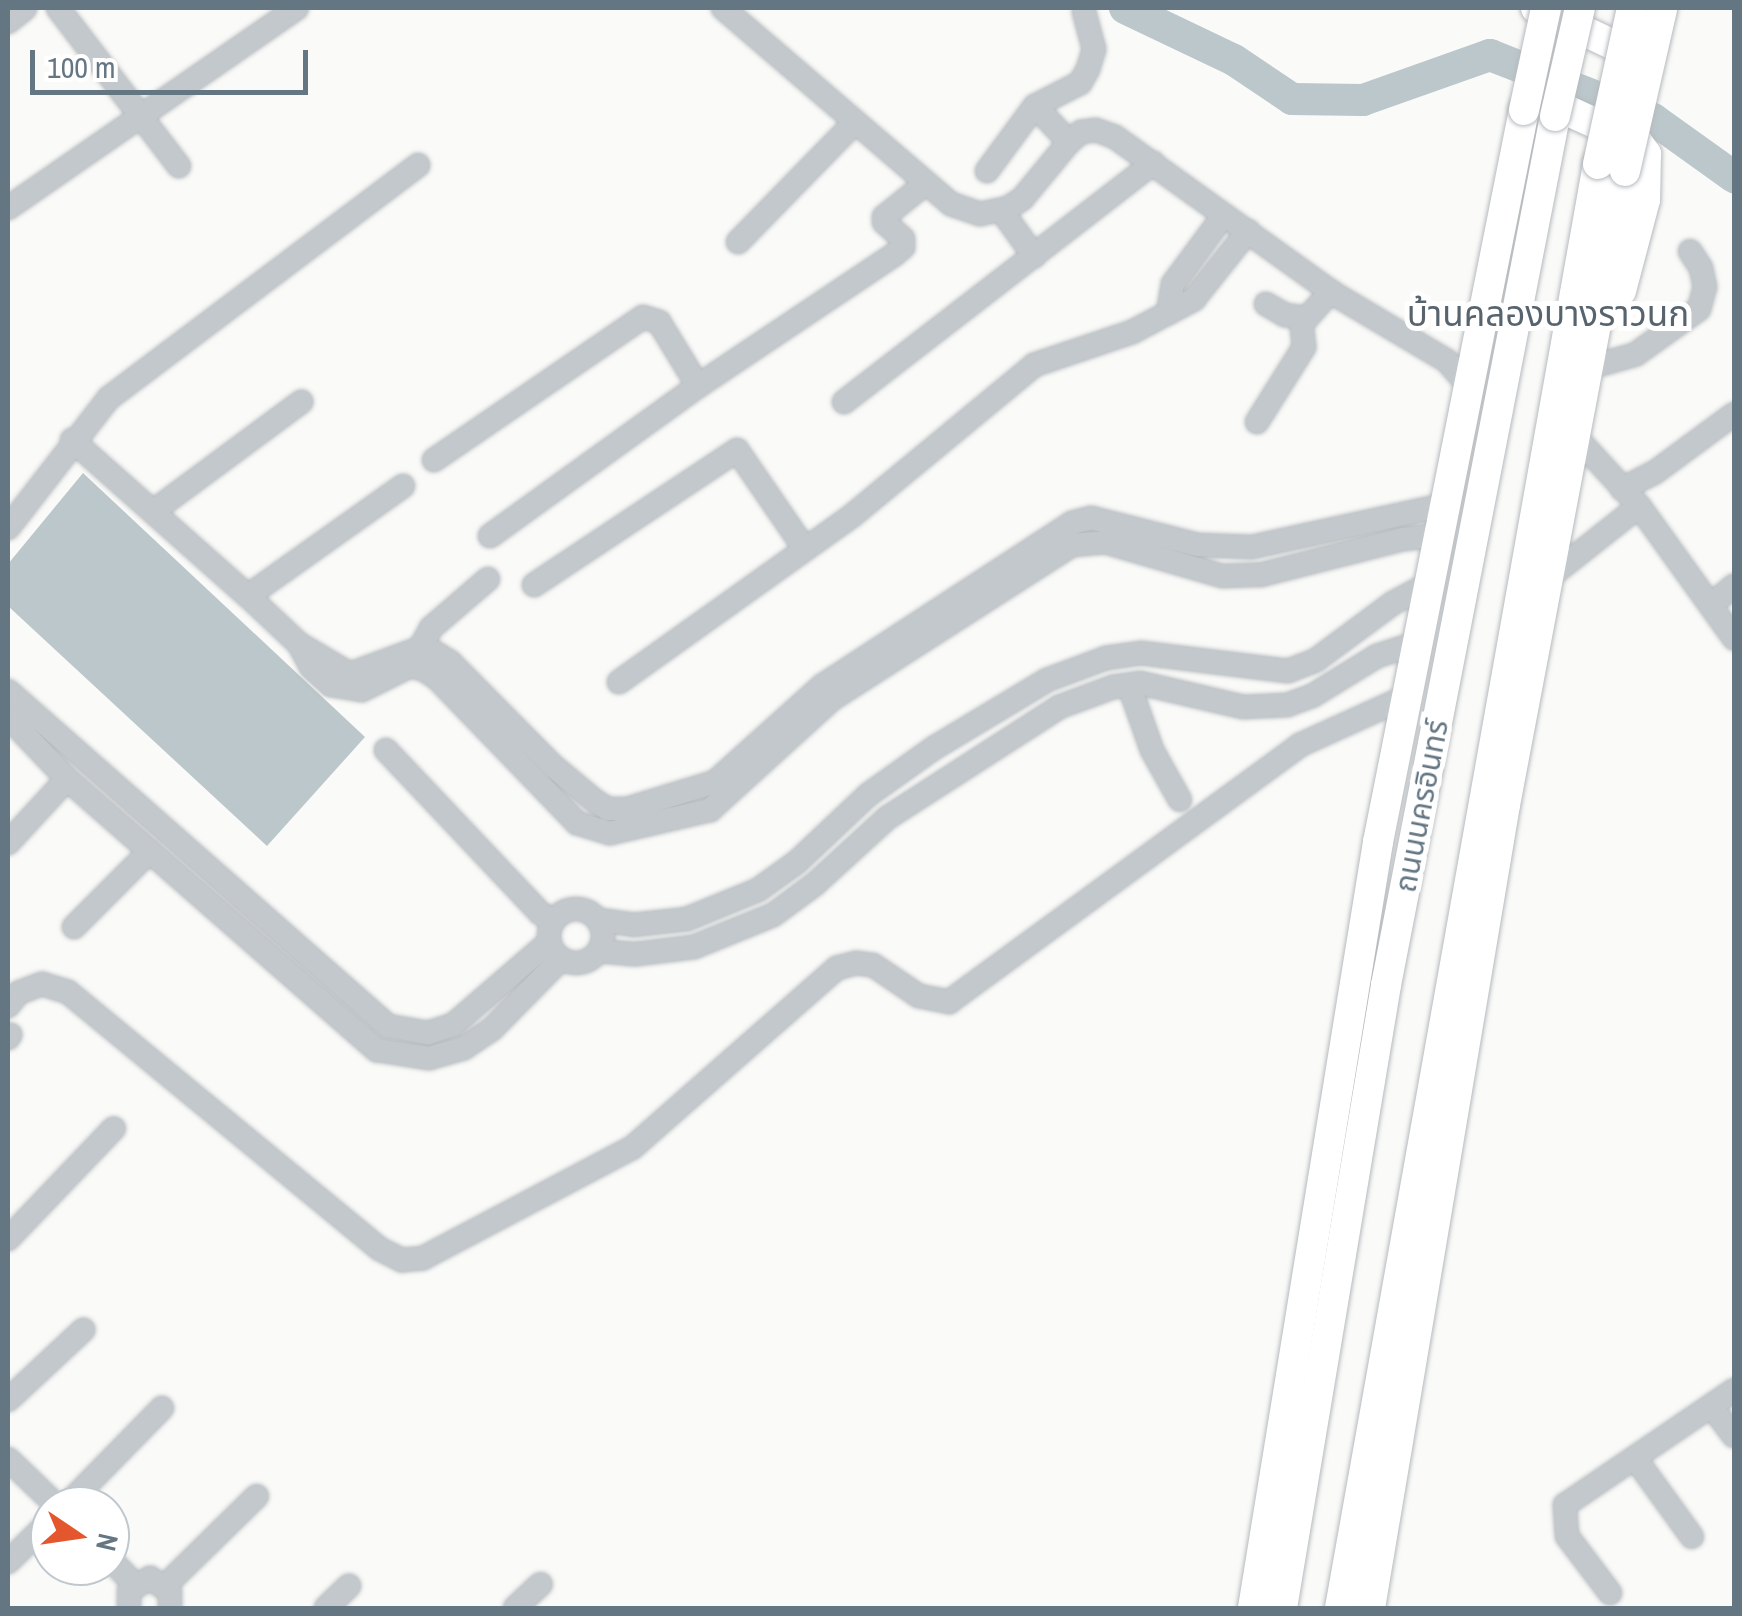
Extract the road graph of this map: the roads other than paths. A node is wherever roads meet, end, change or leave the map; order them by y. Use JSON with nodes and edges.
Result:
{"nodes":[{"id":1,"x":25,"y":8,"type":"edge"},
{"id":2,"x":58,"y":8,"type":"edge"},
{"id":3,"x":297,"y":8,"type":"edge"},
{"id":4,"x":723,"y":8,"type":"edge"},
{"id":5,"x":1536,"y":8,"type":"edge"},
{"id":6,"x":1546,"y":8,"type":"edge"},
{"id":7,"x":1580,"y":8,"type":"edge"},
{"id":8,"x":1657,"y":8,"type":"edge"},
{"id":9,"x":1084,"y":11,"type":"dead end"},
{"id":10,"x":8,"y":22,"type":"edge"},
{"id":11,"x":1035,"y":106,"type":"junction"},
{"id":12,"x":140,"y":116,"type":"junction"},
{"id":13,"x":854,"y":122,"type":"junction"},
{"id":14,"x":1069,"y":142,"type":"junction"},
{"id":15,"x":1153,"y":163,"type":"junction"},
{"id":16,"x":418,"y":165,"type":"dead end"},
{"id":17,"x":178,"y":166,"type":"dead end"},
{"id":18,"x":1612,"y":167,"type":"junction"},
{"id":19,"x":986,"y":171,"type":"dead end"},
{"id":20,"x":926,"y":183,"type":"junction"},
{"id":21,"x":8,"y":208,"type":"edge"},
{"id":22,"x":1000,"y":210,"type":"junction"},
{"id":23,"x":1224,"y":214,"type":"junction"},
{"id":24,"x":1248,"y":231,"type":"junction"},
{"id":25,"x":738,"y":242,"type":"dead end"},
{"id":26,"x":1690,"y":251,"type":"dead end"},
{"id":27,"x":1034,"y":256,"type":"junction"},
{"id":28,"x":1330,"y":291,"type":"junction"},
{"id":29,"x":1266,"y":304,"type":"dead end"},
{"id":30,"x":1168,"y":313,"type":"junction"},
{"id":31,"x":1301,"y":318,"type":"junction"},
{"id":32,"x":1602,"y":364,"type":"junction"},
{"id":33,"x":1472,"y":372,"type":"junction"},
{"id":34,"x":698,"y":386,"type":"junction"},
{"id":35,"x":301,"y":402,"type":"dead end"},
{"id":36,"x":844,"y":402,"type":"dead end"},
{"id":37,"x":1734,"y":414,"type":"edge"},
{"id":38,"x":1257,"y":422,"type":"dead end"},
{"id":39,"x":1575,"y":431,"type":"junction"},
{"id":40,"x":72,"y":440,"type":"junction"},
{"id":41,"x":434,"y":460,"type":"dead end"},
{"id":42,"x":402,"y":486,"type":"dead end"},
{"id":43,"x":1622,"y":489,"type":"junction"},
{"id":44,"x":1639,"y":506,"type":"junction"},
{"id":45,"x":156,"y":510,"type":"junction"},
{"id":46,"x":1441,"y":520,"type":"junction"},
{"id":47,"x":8,"y":528,"type":"edge"},
{"id":48,"x":490,"y":536,"type":"dead end"},
{"id":49,"x":1277,"y":541,"type":"junction"},
{"id":50,"x":806,"y":549,"type":"junction"},
{"id":51,"x":1040,"y":553,"type":"junction"},
{"id":52,"x":1284,"y":568,"type":"junction"},
{"id":53,"x":488,"y":579,"type":"dead end"},
{"id":54,"x":1547,"y":580,"type":"junction"},
{"id":55,"x":534,"y":585,"type":"dead end"},
{"id":56,"x":1428,"y":585,"type":"junction"},
{"id":57,"x":1734,"y":586,"type":"edge"},
{"id":58,"x":248,"y":596,"type":"junction"},
{"id":59,"x":1711,"y":606,"type":"junction"},
{"id":60,"x":1734,"y":638,"type":"edge"},
{"id":61,"x":1417,"y":642,"type":"junction"},
{"id":62,"x":1336,"y":645,"type":"junction"},
{"id":63,"x":414,"y":658,"type":"junction"},
{"id":64,"x":1194,"y":658,"type":"junction"},
{"id":65,"x":1347,"y":673,"type":"junction"},
{"id":66,"x":619,"y":682,"type":"dead end"},
{"id":67,"x":1129,"y":684,"type":"junction"},
{"id":68,"x":8,"y":691,"type":"edge"},
{"id":69,"x":1188,"y":691,"type":"junction"},
{"id":70,"x":1019,"y":696,"type":"junction"},
{"id":71,"x":1408,"y":696,"type":"junction"},
{"id":72,"x":8,"y":716,"type":"edge"},
{"id":73,"x":1034,"y":720,"type":"junction"},
{"id":74,"x":386,"y":750,"type":"dead end"},
{"id":75,"x":67,"y":780,"type":"junction"},
{"id":76,"x":1180,"y":800,"type":"dead end"},
{"id":77,"x":8,"y":844,"type":"edge"},
{"id":78,"x":150,"y":852,"type":"junction"},
{"id":79,"x":758,"y":890,"type":"junction"},
{"id":80,"x":240,"y":898,"type":"junction"},
{"id":81,"x":773,"y":915,"type":"junction"},
{"id":82,"x":223,"y":917,"type":"junction"},
{"id":83,"x":599,"y":920,"type":"junction"},
{"id":84,"x":74,"y":927,"type":"dead end"},
{"id":85,"x":554,"y":941,"type":"junction"},
{"id":86,"x":599,"y":951,"type":"junction"},
{"id":87,"x":8,"y":1006,"type":"edge"},
{"id":88,"x":114,"y":1128,"type":"dead end"},
{"id":89,"x":8,"y":1238,"type":"edge"},
{"id":90,"x":83,"y":1330,"type":"dead end"},
{"id":91,"x":1413,"y":1360,"type":"junction"},
{"id":92,"x":1734,"y":1390,"type":"edge"},
{"id":93,"x":8,"y":1400,"type":"edge"},
{"id":94,"x":1712,"y":1406,"type":"junction"},
{"id":95,"x":162,"y":1408,"type":"dead end"},
{"id":96,"x":1734,"y":1436,"type":"edge"},
{"id":97,"x":1635,"y":1458,"type":"junction"},
{"id":98,"x":8,"y":1459,"type":"edge"},
{"id":99,"x":36,"y":1486,"type":"edge"},
{"id":100,"x":86,"y":1486,"type":"edge"},
{"id":101,"x":257,"y":1496,"type":"dead end"},
{"id":102,"x":1692,"y":1537,"type":"dead end"},
{"id":103,"x":30,"y":1541,"type":"edge"},
{"id":104,"x":8,"y":1562,"type":"edge"},
{"id":105,"x":130,"y":1580,"type":"edge"},
{"id":106,"x":134,"y":1584,"type":"junction"},
{"id":107,"x":541,"y":1584,"type":"dead end"},
{"id":108,"x":349,"y":1586,"type":"dead end"},
{"id":109,"x":1610,"y":1593,"type":"dead end"},
{"id":110,"x":168,"y":1597,"type":"edge"},
{"id":111,"x":1342,"y":1599,"type":"edge"},
{"id":112,"x":129,"y":1608,"type":"edge"},
{"id":113,"x":326,"y":1608,"type":"edge"},
{"id":114,"x":514,"y":1608,"type":"edge"},
{"id":115,"x":1253,"y":1608,"type":"edge"},
{"id":116,"x":1282,"y":1608,"type":"edge"},
{"id":117,"x":1370,"y":1608,"type":"edge"}],
"edges":[{"from":1,"to":10,"type":"street"},
{"from":2,"to":12,"type":"street"},
{"from":3,"to":12,"type":"street"},
{"from":4,"to":13,"type":"street"},
{"from":5,"to":8,"type":"main road"},
{"from":6,"to":33,"type":"main road","name":"ถนนนครอินทร์","bridge":true},
{"from":7,"to":116,"type":"main road","name":"ถนนนครอินทร์","bridge":true},
{"from":8,"to":18,"type":"main road","name":"ถนนนครอินทร์","bridge":true},
{"from":9,"to":11,"type":"street"},
{"from":11,"to":14,"type":"street"},
{"from":11,"to":19,"type":"street"},
{"from":12,"to":17,"type":"street"},
{"from":12,"to":21,"type":"street"},
{"from":13,"to":20,"type":"street"},
{"from":13,"to":25,"type":"street"},
{"from":14,"to":15,"type":"street"},
{"from":14,"to":22,"type":"street"},
{"from":15,"to":23,"type":"street"},
{"from":15,"to":27,"type":"street"},
{"from":16,"to":40,"type":"street"},
{"from":18,"to":39,"type":"main road","name":"ถนนนครอินทร์"},
{"from":18,"to":111,"type":"main road","name":"ถนนนครอินทร์"},
{"from":20,"to":22,"type":"street"},
{"from":20,"to":34,"type":"street"},
{"from":22,"to":27,"type":"street"},
{"from":23,"to":24,"type":"street"},
{"from":23,"to":30,"type":"street"},
{"from":24,"to":28,"type":"street"},
{"from":24,"to":30,"type":"street"},
{"from":26,"to":32,"type":"street"},
{"from":27,"to":36,"type":"street"},
{"from":28,"to":31,"type":"street"},
{"from":28,"to":33,"type":"street"},
{"from":29,"to":31,"type":"street"},
{"from":30,"to":50,"type":"street"},
{"from":31,"to":38,"type":"street"},
{"from":32,"to":33,"type":"main road"},
{"from":32,"to":39,"type":"main road"},
{"from":33,"to":46,"type":"main road","name":"ถนนนครอินทร์"},
{"from":34,"to":41,"type":"street"},
{"from":34,"to":48,"type":"street"},
{"from":35,"to":45,"type":"street"},
{"from":37,"to":43,"type":"street"},
{"from":39,"to":43,"type":"street"},
{"from":39,"to":54,"type":"main road","name":"ถนนนครอินทร์"},
{"from":40,"to":45,"type":"street"},
{"from":40,"to":47,"type":"street"},
{"from":42,"to":58,"type":"street"},
{"from":43,"to":44,"type":"street"},
{"from":44,"to":54,"type":"street"},
{"from":44,"to":59,"type":"street"},
{"from":45,"to":58,"type":"street"},
{"from":46,"to":49,"type":"street"},
{"from":46,"to":52,"type":"street"},
{"from":46,"to":56,"type":"main road","name":"ถนนนครอินทร์"},
{"from":49,"to":51,"type":"street"},
{"from":49,"to":52,"type":"street"},
{"from":50,"to":55,"type":"street"},
{"from":50,"to":66,"type":"street"},
{"from":51,"to":52,"type":"street"},
{"from":51,"to":63,"type":"street"},
{"from":53,"to":63,"type":"street"},
{"from":54,"to":91,"type":"main road","name":"ถนนนครอินทร์"},
{"from":56,"to":61,"type":"main road","name":"ถนนนครอินทร์"},
{"from":56,"to":62,"type":"street"},
{"from":57,"to":59,"type":"street"},
{"from":58,"to":63,"type":"street"},
{"from":59,"to":60,"type":"street"},
{"from":61,"to":65,"type":"street"},
{"from":61,"to":71,"type":"main road","name":"ถนนนครอินทร์"},
{"from":62,"to":64,"type":"street"},
{"from":62,"to":65,"type":"street"},
{"from":64,"to":69,"type":"street"},
{"from":64,"to":70,"type":"street"},
{"from":65,"to":69,"type":"street"},
{"from":67,"to":69,"type":"street"},
{"from":67,"to":73,"type":"street"},
{"from":67,"to":76,"type":"street"},
{"from":68,"to":80,"type":"street"},
{"from":70,"to":73,"type":"street"},
{"from":70,"to":79,"type":"street"},
{"from":71,"to":87,"type":"street"},
{"from":71,"to":115,"type":"main road","name":"ถนนนครอินทร์"},
{"from":72,"to":75,"type":"street"},
{"from":73,"to":81,"type":"street"},
{"from":74,"to":85,"type":"street"},
{"from":75,"to":77,"type":"street"},
{"from":75,"to":78,"type":"street"},
{"from":78,"to":82,"type":"street"},
{"from":78,"to":84,"type":"street"},
{"from":79,"to":81,"type":"street"},
{"from":79,"to":83,"type":"street"},
{"from":80,"to":82,"type":"street"},
{"from":80,"to":85,"type":"street"},
{"from":81,"to":86,"type":"street"},
{"from":82,"to":85,"type":"street"},
{"from":83,"to":85,"type":"street"},
{"from":83,"to":86,"type":"street"},
{"from":85,"to":86,"type":"street"},
{"from":88,"to":89,"type":"street"},
{"from":90,"to":93,"type":"street"},
{"from":91,"to":111,"type":"main road"},
{"from":91,"to":117,"type":"main road","name":"ถนนนครอินทร์"},
{"from":92,"to":94,"type":"street"},
{"from":94,"to":96,"type":"street"},
{"from":94,"to":97,"type":"street"},
{"from":95,"to":100,"type":"street"},
{"from":97,"to":102,"type":"street"},
{"from":97,"to":109,"type":"street"},
{"from":98,"to":99,"type":"street"},
{"from":101,"to":110,"type":"street"},
{"from":103,"to":104,"type":"street"},
{"from":105,"to":106,"type":"street"},
{"from":106,"to":110,"type":"street"},
{"from":106,"to":112,"type":"street"},
{"from":107,"to":114,"type":"street"},
{"from":108,"to":113,"type":"street"}]}
